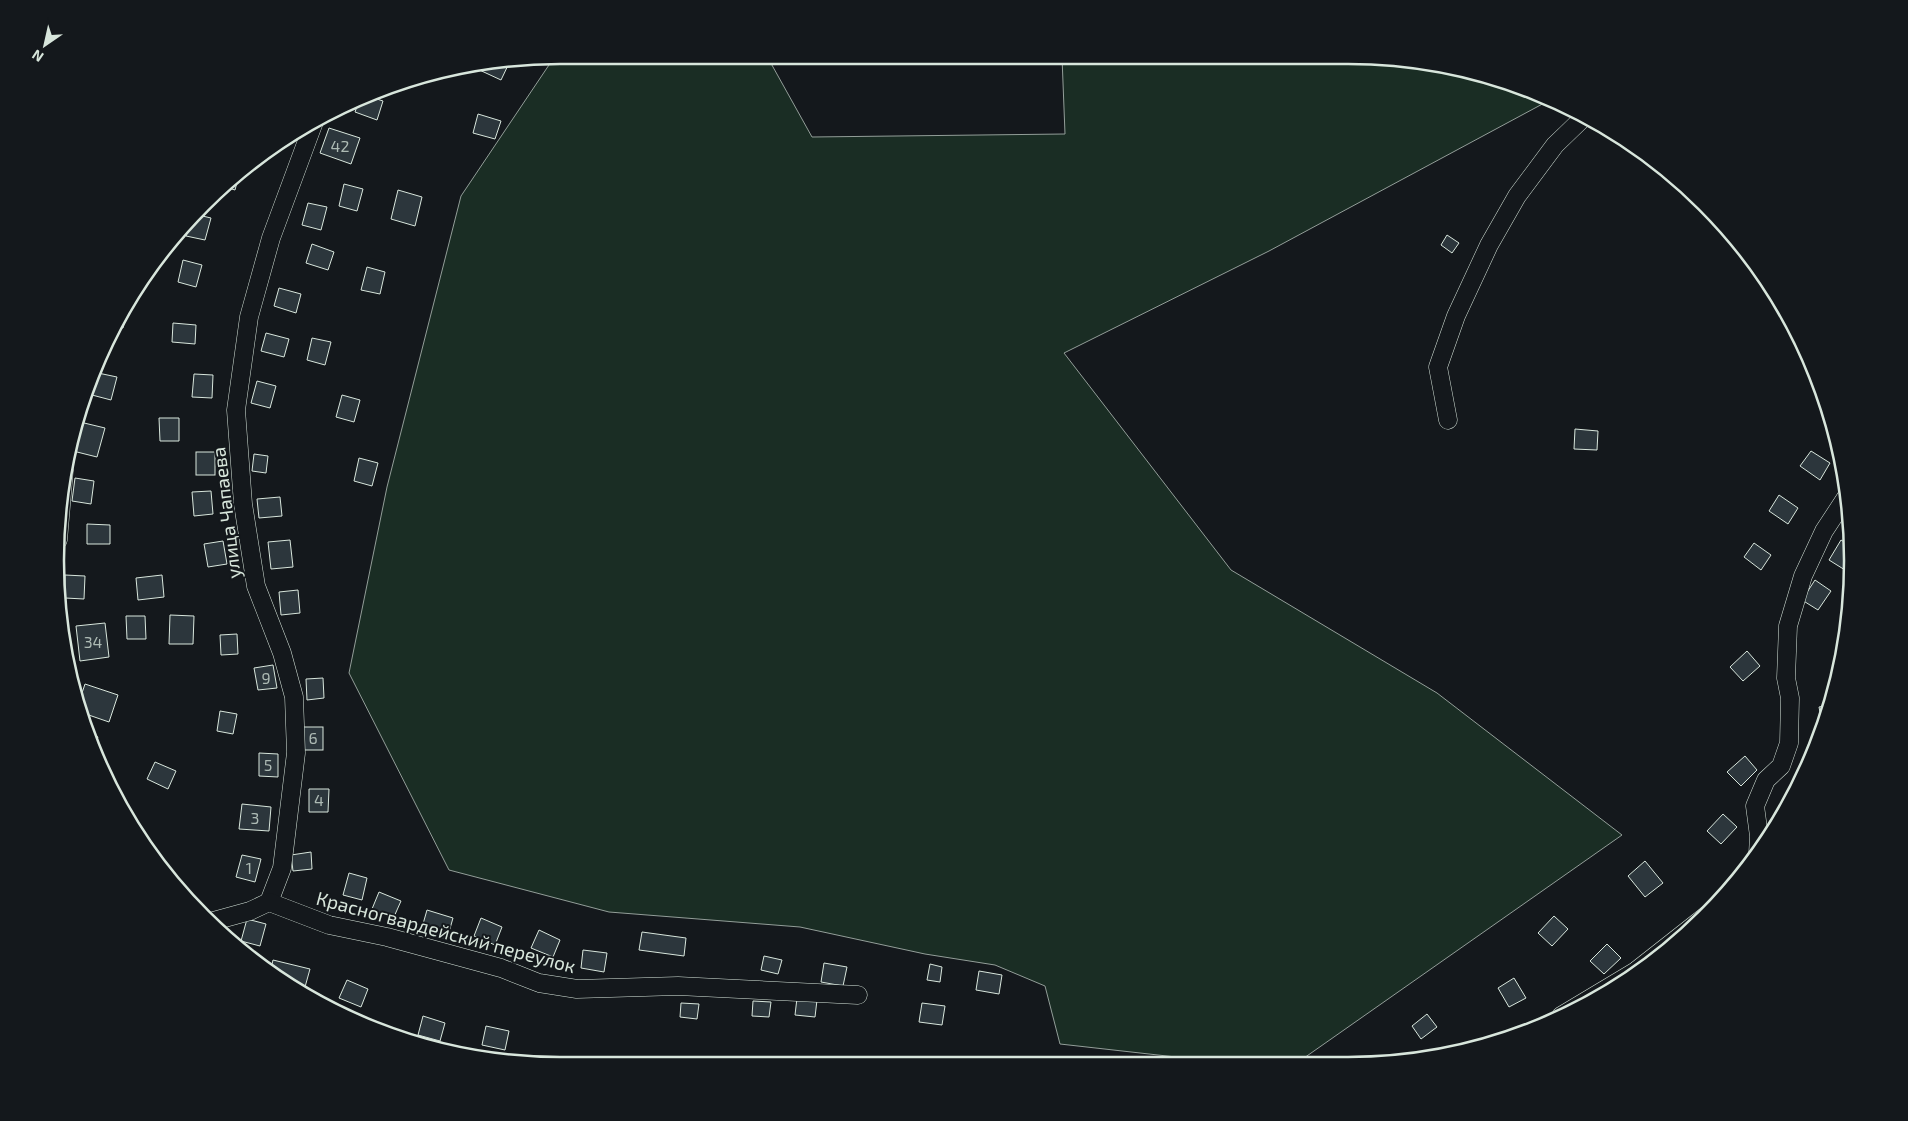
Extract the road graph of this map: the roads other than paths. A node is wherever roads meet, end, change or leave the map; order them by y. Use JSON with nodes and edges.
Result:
{"nodes":[{"id":1,"x":1579,"y":121,"type":"edge"},
{"id":2,"x":311,"y":131,"type":"edge"},
{"id":3,"x":1448,"y":420,"type":"dead end"},
{"id":4,"x":1841,"y":505,"type":"edge"},
{"id":5,"x":1759,"y":839,"type":"edge"},
{"id":6,"x":269,"y":902,"type":"junction"},
{"id":7,"x":218,"y":920,"type":"edge"},
{"id":8,"x":858,"y":995,"type":"dead end"}],
"edges":[{"from":1,"to":3,"type":"street"},
{"from":2,"to":6,"type":"street","name":"улица Чапаева"},
{"from":4,"to":5,"type":"street"},
{"from":6,"to":7,"type":"street"},
{"from":6,"to":8,"type":"street","name":"Красногвардейский переулок"}]}
